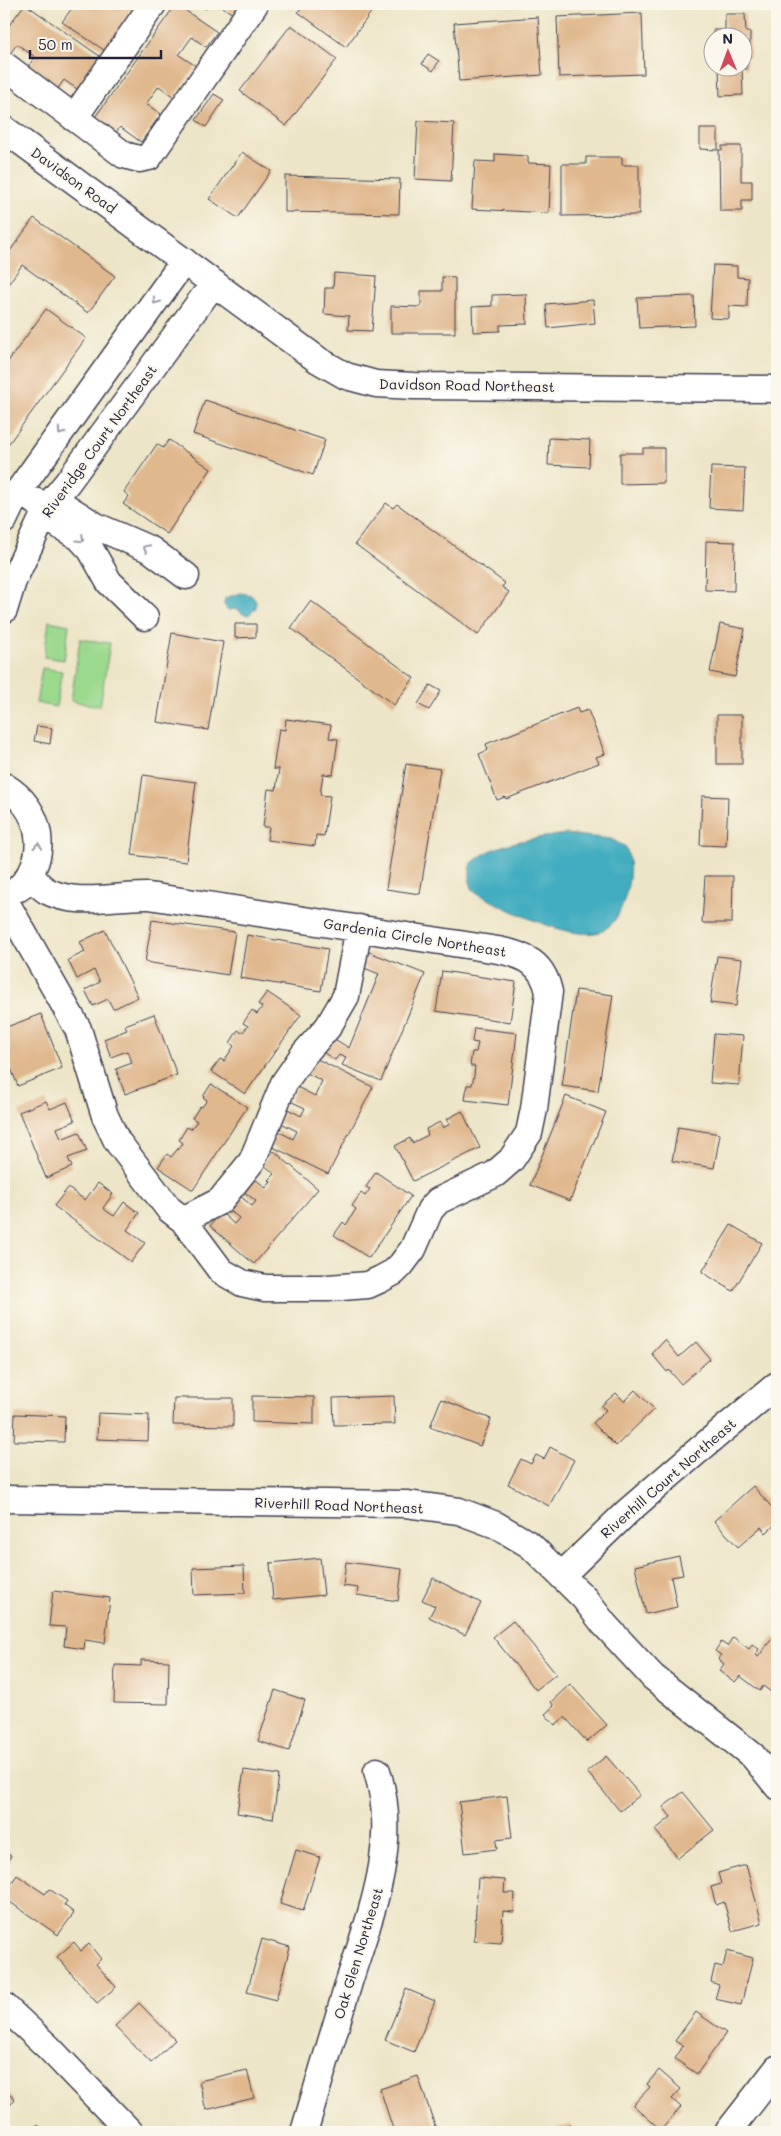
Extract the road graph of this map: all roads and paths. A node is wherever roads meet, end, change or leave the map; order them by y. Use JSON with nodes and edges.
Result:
{"nodes":[{"id":1,"x":153,"y":4,"type":"edge"},
{"id":2,"x":255,"y":4,"type":"edge"},
{"id":3,"x":4,"y":65,"type":"edge"},
{"id":4,"x":74,"y":118,"type":"junction"},
{"id":5,"x":4,"y":129,"type":"edge"},
{"id":6,"x":145,"y":232,"type":"joint"},
{"id":7,"x":184,"y":261,"type":"junction"},
{"id":8,"x":214,"y":283,"type":"junction"},
{"id":9,"x":777,"y":389,"type":"edge"},
{"id":10,"x":10,"y":491,"type":"edge"},
{"id":11,"x":48,"y":506,"type":"junction"},
{"id":12,"x":4,"y":520,"type":"edge"},
{"id":13,"x":186,"y":576,"type":"dead end"},
{"id":14,"x":4,"y":610,"type":"edge"},
{"id":15,"x":145,"y":617,"type":"dead end"},
{"id":16,"x":4,"y":786,"type":"edge"},
{"id":17,"x":30,"y":875,"type":"junction"},
{"id":18,"x":4,"y":899,"type":"edge"},
{"id":19,"x":359,"y":928,"type":"junction"},
{"id":20,"x":183,"y":1220,"type":"junction"},
{"id":21,"x":777,"y":1385,"type":"edge"},
{"id":22,"x":4,"y":1499,"type":"edge"},
{"id":23,"x":562,"y":1575,"type":"junction"},
{"id":24,"x":377,"y":1771,"type":"dead end"},
{"id":25,"x":777,"y":1786,"type":"edge"},
{"id":26,"x":4,"y":2006,"type":"edge"},
{"id":27,"x":777,"y":2069,"type":"edge"},
{"id":28,"x":130,"y":2132,"type":"edge"},
{"id":29,"x":304,"y":2132,"type":"edge"},
{"id":30,"x":728,"y":2132,"type":"edge"}],
"edges":[{"from":1,"to":4,"type":"street"},
{"from":2,"to":4,"type":"street"},
{"from":3,"to":4,"type":"street"},
{"from":5,"to":6,"type":"street","name":"Davidson Road"},
{"from":6,"to":7,"type":"street","name":"Davidson Road Northeast"},
{"from":7,"to":8,"type":"street","name":"Davidson Road Northeast"},
{"from":7,"to":10,"type":"street","one_way":true},
{"from":8,"to":9,"type":"street","name":"Davidson Road Northeast"},
{"from":8,"to":11,"type":"street","name":"Riveridge Court Northeast"},
{"from":10,"to":11,"type":"street"},
{"from":10,"to":12,"type":"street"},
{"from":13,"to":11,"type":"street","one_way":true},
{"from":11,"to":14,"type":"street","name":"Riveridge Court Northeast"},
{"from":11,"to":15,"type":"street","one_way":true},
{"from":17,"to":16,"type":"street","one_way":true},
{"from":17,"to":18,"type":"street"},
{"from":17,"to":19,"type":"street","name":"Gardenia Circle Northeast"},
{"from":18,"to":20,"type":"street","name":"Gardenia Circle Northeast"},
{"from":19,"to":20,"type":"street"},
{"from":19,"to":20,"type":"street","name":"Gardenia Circle Northeast"},
{"from":21,"to":23,"type":"street","name":"Riverhill Court Northeast"},
{"from":22,"to":23,"type":"street","name":"Riverhill Road Northeast"},
{"from":23,"to":25,"type":"street","name":"Riverhill Road Northeast"},
{"from":24,"to":29,"type":"street","name":"Oak Glen Northeast"},
{"from":26,"to":28,"type":"street"},
{"from":27,"to":30,"type":"street"}]}
